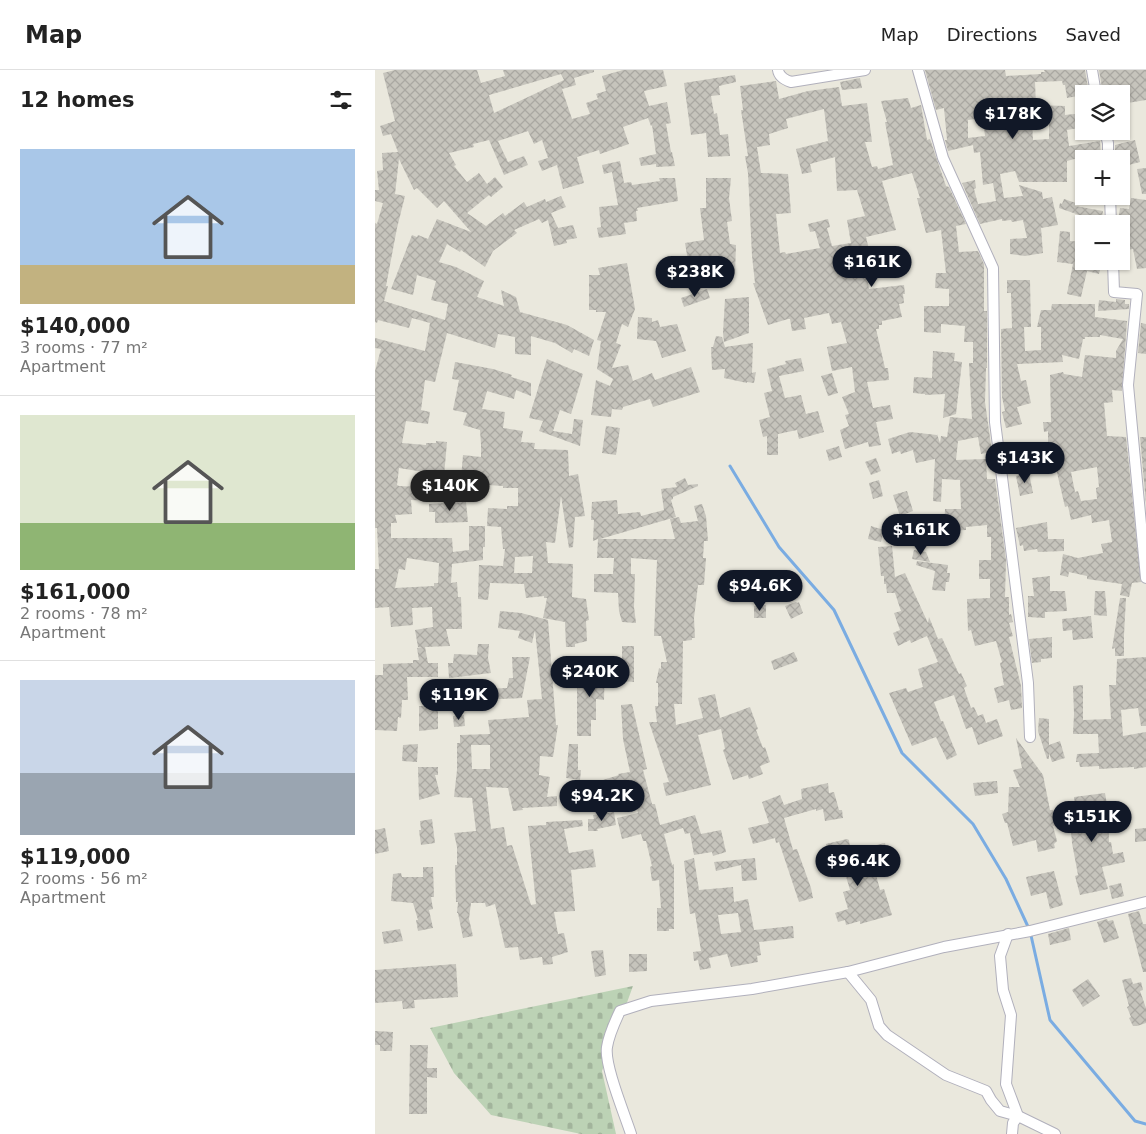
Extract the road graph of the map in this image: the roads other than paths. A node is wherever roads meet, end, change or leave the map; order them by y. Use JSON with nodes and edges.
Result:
{"nodes":[{"id":1,"x":778,"y":70,"type":"edge"},
{"id":2,"x":865,"y":70,"type":"edge"},
{"id":3,"x":919,"y":70,"type":"edge"},
{"id":4,"x":1091,"y":70,"type":"edge"},
{"id":5,"x":1094,"y":85,"type":"edge"},
{"id":6,"x":1113,"y":270,"type":"edge"},
{"id":7,"x":1146,"y":578,"type":"edge"},
{"id":8,"x":1030,"y":737,"type":"dead end"},
{"id":9,"x":1146,"y":902,"type":"edge"},
{"id":10,"x":1008,"y":934,"type":"junction"},
{"id":11,"x":848,"y":972,"type":"junction"},
{"id":12,"x":1018,"y":1116,"type":"junction"},
{"id":13,"x":631,"y":1134,"type":"edge"},
{"id":14,"x":1012,"y":1134,"type":"edge"},
{"id":15,"x":1055,"y":1134,"type":"edge"}],
"edges":[{"from":1,"to":2,"type":"street"},
{"from":3,"to":8,"type":"street"},
{"from":4,"to":5,"type":"street"},
{"from":6,"to":7,"type":"street"},
{"from":9,"to":10,"type":"street"},
{"from":10,"to":11,"type":"street"},
{"from":10,"to":12,"type":"street"},
{"from":11,"to":12,"type":"street"},
{"from":11,"to":13,"type":"street"},
{"from":12,"to":14,"type":"street"},
{"from":12,"to":15,"type":"street"}]}
